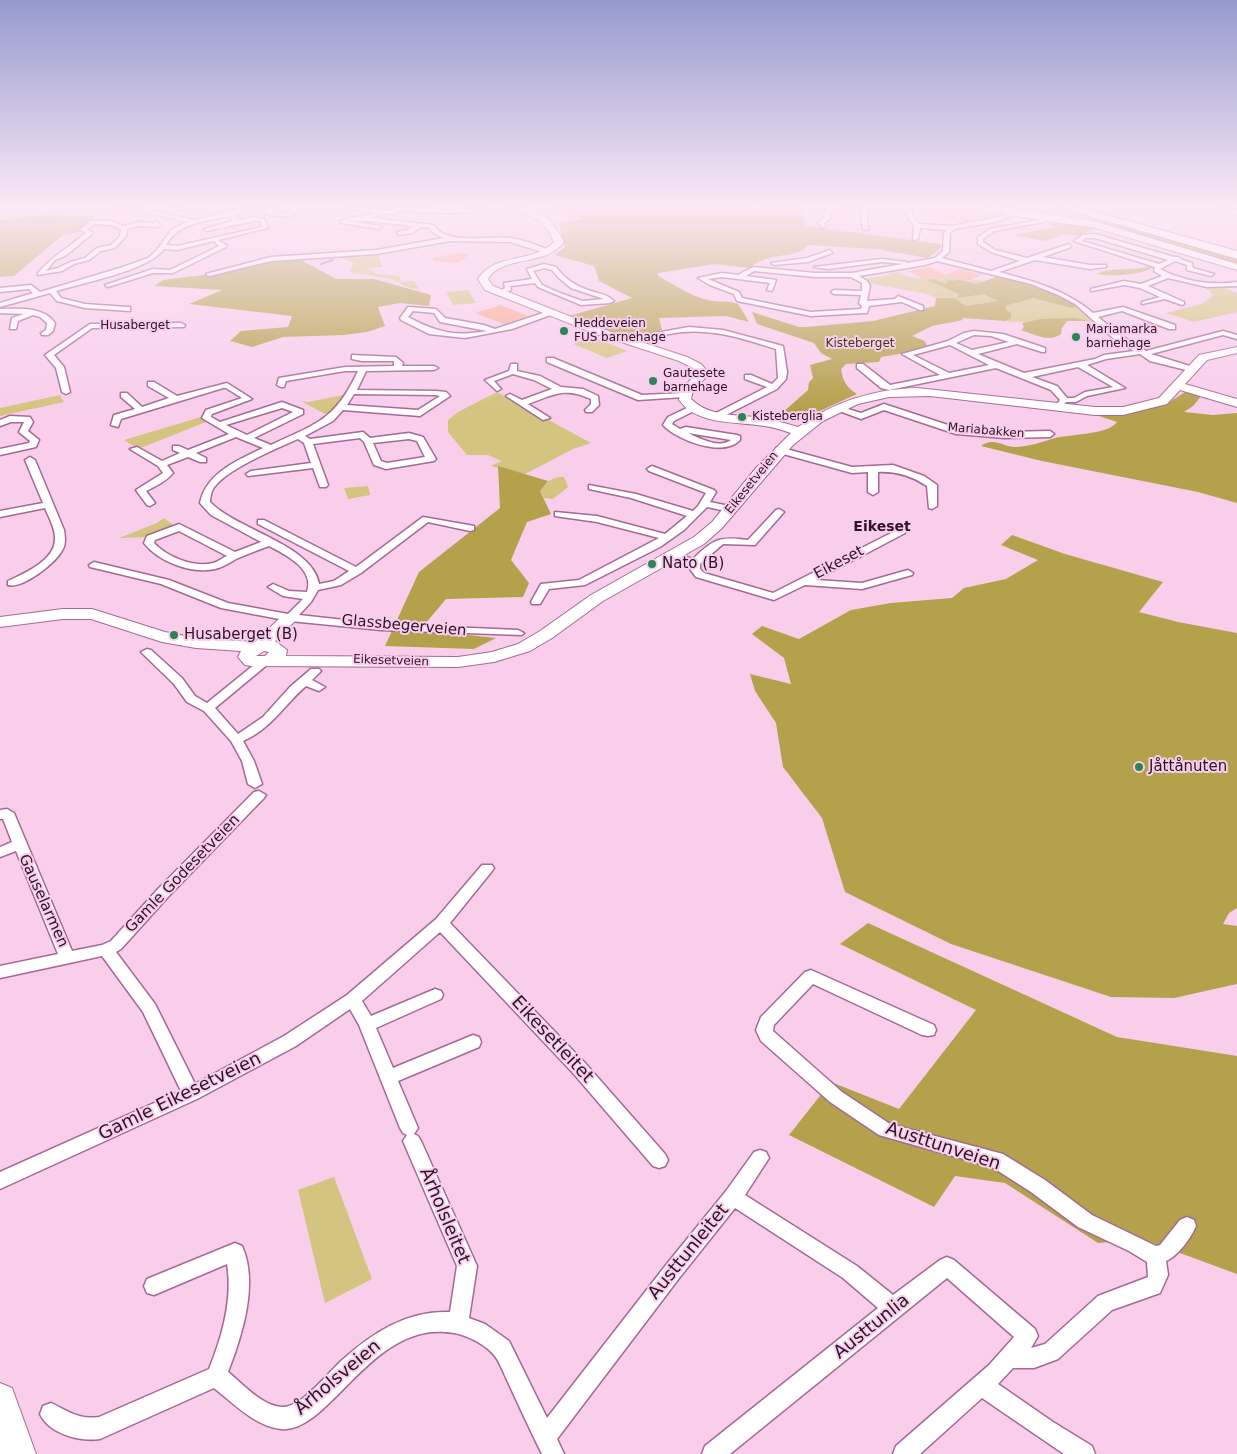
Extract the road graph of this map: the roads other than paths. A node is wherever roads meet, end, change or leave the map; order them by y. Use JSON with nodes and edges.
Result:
{"nodes":[{"id":1,"x":93,"y":274,"type":"edge"},
{"id":2,"x":109,"y":274,"type":"edge"},
{"id":3,"x":137,"y":274,"type":"edge"},
{"id":4,"x":145,"y":274,"type":"edge"},
{"id":5,"x":486,"y":274,"type":"edge"},
{"id":6,"x":531,"y":274,"type":"edge"},
{"id":7,"x":558,"y":274,"type":"edge"},
{"id":8,"x":745,"y":274,"type":"edge"},
{"id":9,"x":797,"y":274,"type":"edge"},
{"id":10,"x":859,"y":274,"type":"edge"},
{"id":11,"x":995,"y":274,"type":"edge"},
{"id":12,"x":1163,"y":274,"type":"edge"},
{"id":13,"x":141,"y":275,"type":"junction"},
{"id":14,"x":808,"y":275,"type":"joint"},
{"id":15,"x":852,"y":275,"type":"junction"},
{"id":16,"x":101,"y":276,"type":"junction"},
{"id":17,"x":1167,"y":276,"type":"junction"},
{"id":18,"x":739,"y":277,"type":"junction"},
{"id":19,"x":536,"y":281,"type":"junction"},
{"id":20,"x":108,"y":284,"type":"dead end"},
{"id":21,"x":1237,"y":284,"type":"edge"},
{"id":22,"x":1142,"y":286,"type":"junction"},
{"id":23,"x":33,"y":287,"type":"junction"},
{"id":24,"x":53,"y":288,"type":"junction"},
{"id":25,"x":576,"y":288,"type":"junction"},
{"id":26,"x":1085,"y":288,"type":"dead end"},
{"id":27,"x":0,"y":290,"type":"edge"},
{"id":28,"x":770,"y":290,"type":"dead end"},
{"id":29,"x":1093,"y":290,"type":"junction"},
{"id":30,"x":834,"y":291,"type":"dead end"},
{"id":31,"x":552,"y":292,"type":"junction"},
{"id":32,"x":500,"y":293,"type":"junction"},
{"id":33,"x":864,"y":293,"type":"junction"},
{"id":34,"x":38,"y":294,"type":"junction"},
{"id":35,"x":1107,"y":295,"type":"dead end"},
{"id":36,"x":1165,"y":297,"type":"junction"},
{"id":37,"x":863,"y":303,"type":"junction"},
{"id":38,"x":1143,"y":303,"type":"dead end"},
{"id":39,"x":1182,"y":303,"type":"dead end"},
{"id":40,"x":0,"y":305,"type":"edge"},
{"id":41,"x":920,"y":308,"type":"dead end"},
{"id":42,"x":127,"y":309,"type":"dead end"},
{"id":43,"x":0,"y":311,"type":"edge"},
{"id":44,"x":31,"y":313,"type":"junction"},
{"id":45,"x":552,"y":313,"type":"junction"},
{"id":46,"x":1091,"y":316,"type":"junction"},
{"id":47,"x":182,"y":325,"type":"dead end"},
{"id":48,"x":13,"y":327,"type":"dead end"},
{"id":49,"x":1172,"y":327,"type":"dead end"},
{"id":50,"x":494,"y":331,"type":"junction"},
{"id":51,"x":45,"y":333,"type":"dead end"},
{"id":52,"x":1236,"y":333,"type":"edge"},
{"id":53,"x":1017,"y":342,"type":"junction"},
{"id":54,"x":632,"y":343,"type":"junction"},
{"id":55,"x":951,"y":343,"type":"junction"},
{"id":56,"x":1042,"y":350,"type":"dead end"},
{"id":57,"x":1237,"y":350,"type":"edge"},
{"id":58,"x":971,"y":353,"type":"junction"},
{"id":59,"x":1143,"y":353,"type":"junction"},
{"id":60,"x":355,"y":357,"type":"dead end"},
{"id":61,"x":550,"y":360,"type":"dead end"},
{"id":62,"x":1080,"y":365,"type":"junction"},
{"id":63,"x":860,"y":366,"type":"dead end"},
{"id":64,"x":997,"y":366,"type":"junction"},
{"id":65,"x":364,"y":368,"type":"junction"},
{"id":66,"x":398,"y":368,"type":"junction"},
{"id":67,"x":434,"y":368,"type":"dead end"},
{"id":68,"x":570,"y":369,"type":"junction"},
{"id":69,"x":1190,"y":370,"type":"junction"},
{"id":70,"x":948,"y":376,"type":"junction"},
{"id":71,"x":1023,"y":376,"type":"junction"},
{"id":72,"x":748,"y":377,"type":"dead end"},
{"id":73,"x":537,"y":378,"type":"junction"},
{"id":74,"x":151,"y":384,"type":"dead end"},
{"id":75,"x":280,"y":385,"type":"dead end"},
{"id":76,"x":1176,"y":385,"type":"junction"},
{"id":77,"x":774,"y":387,"type":"junction"},
{"id":78,"x":497,"y":389,"type":"dead end"},
{"id":79,"x":559,"y":389,"type":"junction"},
{"id":80,"x":66,"y":392,"type":"dead end"},
{"id":81,"x":350,"y":392,"type":"junction"},
{"id":82,"x":684,"y":394,"type":"junction"},
{"id":83,"x":124,"y":395,"type":"dead end"},
{"id":84,"x":510,"y":396,"type":"dead end"},
{"id":85,"x":176,"y":398,"type":"junction"},
{"id":86,"x":522,"y":403,"type":"junction"},
{"id":87,"x":1237,"y":403,"type":"edge"},
{"id":88,"x":1061,"y":404,"type":"junction"},
{"id":89,"x":341,"y":407,"type":"junction"},
{"id":90,"x":693,"y":408,"type":"junction"},
{"id":91,"x":838,"y":409,"type":"junction"},
{"id":92,"x":140,"y":410,"type":"junction"},
{"id":93,"x":589,"y":410,"type":"dead end"},
{"id":94,"x":719,"y":415,"type":"junction"},
{"id":95,"x":546,"y":418,"type":"dead end"},
{"id":96,"x":0,"y":423,"type":"edge"},
{"id":97,"x":115,"y":425,"type":"dead end"},
{"id":98,"x":219,"y":425,"type":"junction"},
{"id":99,"x":798,"y":431,"type":"junction"},
{"id":100,"x":677,"y":432,"type":"junction"},
{"id":101,"x":236,"y":434,"type":"junction"},
{"id":102,"x":1050,"y":434,"type":"dead end"},
{"id":103,"x":298,"y":437,"type":"junction"},
{"id":104,"x":248,"y":438,"type":"junction"},
{"id":105,"x":0,"y":441,"type":"edge"},
{"id":106,"x":368,"y":441,"type":"junction"},
{"id":107,"x":308,"y":442,"type":"junction"},
{"id":108,"x":176,"y":448,"type":"dead end"},
{"id":109,"x":271,"y":448,"type":"junction"},
{"id":110,"x":134,"y":449,"type":"dead end"},
{"id":111,"x":779,"y":450,"type":"junction"},
{"id":112,"x":0,"y":452,"type":"edge"},
{"id":113,"x":189,"y":453,"type":"junction"},
{"id":114,"x":30,"y":460,"type":"dead end"},
{"id":115,"x":203,"y":460,"type":"dead end"},
{"id":116,"x":161,"y":464,"type":"junction"},
{"id":117,"x":315,"y":464,"type":"junction"},
{"id":118,"x":652,"y":469,"type":"dead end"},
{"id":119,"x":873,"y":470,"type":"junction"},
{"id":120,"x":251,"y":474,"type":"dead end"},
{"id":121,"x":323,"y":484,"type":"dead end"},
{"id":122,"x":592,"y":488,"type":"dead end"},
{"id":123,"x":873,"y":492,"type":"dead end"},
{"id":124,"x":150,"y":503,"type":"dead end"},
{"id":125,"x":706,"y":504,"type":"junction"},
{"id":126,"x":47,"y":505,"type":"junction"},
{"id":127,"x":932,"y":506,"type":"dead end"},
{"id":128,"x":731,"y":509,"type":"junction"},
{"id":129,"x":779,"y":512,"type":"dead end"},
{"id":130,"x":0,"y":514,"type":"edge"},
{"id":131,"x":558,"y":514,"type":"dead end"},
{"id":132,"x":694,"y":515,"type":"junction"},
{"id":133,"x":261,"y":522,"type":"dead end"},
{"id":134,"x":470,"y":528,"type":"dead end"},
{"id":135,"x":901,"y":532,"type":"dead end"},
{"id":136,"x":666,"y":537,"type":"junction"},
{"id":137,"x":268,"y":543,"type":"junction"},
{"id":138,"x":235,"y":556,"type":"junction"},
{"id":139,"x":674,"y":556,"type":"junction"},
{"id":140,"x":695,"y":563,"type":"junction"},
{"id":141,"x":94,"y":565,"type":"dead end"},
{"id":142,"x":358,"y":572,"type":"junction"},
{"id":143,"x":908,"y":574,"type":"dead end"},
{"id":144,"x":804,"y":582,"type":"junction"},
{"id":145,"x":12,"y":583,"type":"dead end"},
{"id":146,"x":273,"y":587,"type":"dead end"},
{"id":147,"x":312,"y":592,"type":"junction"},
{"id":148,"x":536,"y":602,"type":"dead end"},
{"id":149,"x":290,"y":618,"type":"junction"},
{"id":150,"x":0,"y":622,"type":"edge"},
{"id":151,"x":518,"y":633,"type":"dead end"},
{"id":152,"x":196,"y":643,"type":"joint"},
{"id":153,"x":147,"y":652,"type":"dead end"},
{"id":154,"x":262,"y":654,"type":"junction"},
{"id":155,"x":319,"y":665,"type":"junction"},
{"id":156,"x":305,"y":681,"type":"junction"},
{"id":157,"x":319,"y":687,"type":"dead end"},
{"id":158,"x":208,"y":708,"type":"junction"},
{"id":159,"x":236,"y":739,"type":"junction"},
{"id":160,"x":0,"y":815,"type":"edge"},
{"id":161,"x":18,"y":845,"type":"junction"},
{"id":162,"x":0,"y":852,"type":"edge"},
{"id":163,"x":487,"y":868,"type":"dead end"},
{"id":164,"x":441,"y":923,"type":"junction"},
{"id":165,"x":106,"y":950,"type":"junction"},
{"id":166,"x":67,"y":957,"type":"junction"},
{"id":167,"x":0,"y":972,"type":"edge"},
{"id":168,"x":435,"y":995,"type":"dead end"},
{"id":169,"x":353,"y":999,"type":"junction"},
{"id":170,"x":367,"y":1025,"type":"junction"},
{"id":171,"x":928,"y":1030,"type":"dead end"},
{"id":172,"x":473,"y":1042,"type":"dead end"},
{"id":173,"x":388,"y":1078,"type":"junction"},
{"id":174,"x":191,"y":1094,"type":"junction"},
{"id":175,"x":760,"y":1158,"type":"dead end"},
{"id":176,"x":659,"y":1160,"type":"dead end"},
{"id":177,"x":0,"y":1181,"type":"edge"},
{"id":178,"x":733,"y":1197,"type":"junction"},
{"id":179,"x":1187,"y":1226,"type":"dead end"},
{"id":180,"x":1154,"y":1256,"type":"junction"},
{"id":181,"x":154,"y":1286,"type":"dead end"},
{"id":182,"x":892,"y":1307,"type":"junction"},
{"id":183,"x":458,"y":1323,"type":"junction"},
{"id":184,"x":1010,"y":1358,"type":"junction"},
{"id":185,"x":216,"y":1376,"type":"junction"},
{"id":186,"x":982,"y":1385,"type":"junction"},
{"id":187,"x":0,"y":1400,"type":"edge"},
{"id":188,"x":51,"y":1414,"type":"dead end"},
{"id":189,"x":549,"y":1446,"type":"edge"},
{"id":190,"x":18,"y":1454,"type":"edge"},
{"id":191,"x":713,"y":1454,"type":"edge"},
{"id":192,"x":904,"y":1454,"type":"edge"},
{"id":193,"x":1084,"y":1454,"type":"edge"}],
"edges":[{"from":1,"to":16,"type":"street"},
{"from":2,"to":16,"type":"street"},
{"from":3,"to":13,"type":"street"},
{"from":4,"to":13,"type":"street"},
{"from":5,"to":32,"type":"main road"},
{"from":6,"to":19,"type":"street"},
{"from":7,"to":25,"type":"street"},
{"from":8,"to":18,"type":"street"},
{"from":9,"to":14,"type":"street"},
{"from":10,"to":15,"type":"street"},
{"from":11,"to":46,"type":"street"},
{"from":12,"to":17,"type":"street"},
{"from":13,"to":20,"type":"street"},
{"from":14,"to":15,"type":"street"},
{"from":15,"to":33,"type":"street"},
{"from":16,"to":24,"type":"street"},
{"from":17,"to":21,"type":"street"},
{"from":17,"to":22,"type":"street"},
{"from":18,"to":28,"type":"street"},
{"from":18,"to":37,"type":"street"},
{"from":19,"to":31,"type":"street"},
{"from":19,"to":32,"type":"street"},
{"from":22,"to":29,"type":"street"},
{"from":22,"to":36,"type":"street"},
{"from":23,"to":24,"type":"street"},
{"from":23,"to":27,"type":"street"},
{"from":23,"to":34,"type":"street"},
{"from":24,"to":34,"type":"street"},
{"from":24,"to":42,"type":"street"},
{"from":25,"to":31,"type":"street"},
{"from":25,"to":31,"type":"street"},
{"from":26,"to":29,"type":"street"},
{"from":29,"to":35,"type":"street"},
{"from":30,"to":33,"type":"street"},
{"from":32,"to":45,"type":"main road"},
{"from":33,"to":37,"type":"street"},
{"from":34,"to":40,"type":"street"},
{"from":36,"to":38,"type":"street"},
{"from":36,"to":39,"type":"street"},
{"from":37,"to":41,"type":"street"},
{"from":43,"to":44,"type":"street"},
{"from":44,"to":48,"type":"street"},
{"from":44,"to":51,"type":"street"},
{"from":45,"to":50,"type":"street"},
{"from":45,"to":54,"type":"main road"},
{"from":46,"to":49,"type":"street"},
{"from":46,"to":59,"type":"street"},
{"from":47,"to":80,"type":"street","name":"Husaberget"},
{"from":50,"to":50,"type":"street"},
{"from":52,"to":59,"type":"street"},
{"from":53,"to":55,"type":"street"},
{"from":53,"to":56,"type":"street"},
{"from":53,"to":58,"type":"street"},
{"from":54,"to":77,"type":"street"},
{"from":54,"to":82,"type":"main road"},
{"from":55,"to":58,"type":"street"},
{"from":55,"to":70,"type":"street"},
{"from":57,"to":69,"type":"main road","name":"Eikesetveien"},
{"from":58,"to":64,"type":"street"},
{"from":59,"to":62,"type":"street"},
{"from":59,"to":69,"type":"street"},
{"from":60,"to":66,"type":"street"},
{"from":61,"to":68,"type":"street"},
{"from":62,"to":71,"type":"street"},
{"from":62,"to":88,"type":"street"},
{"from":63,"to":70,"type":"street"},
{"from":64,"to":70,"type":"street"},
{"from":64,"to":71,"type":"street"},
{"from":65,"to":66,"type":"street"},
{"from":65,"to":75,"type":"street"},
{"from":65,"to":81,"type":"street"},
{"from":66,"to":67,"type":"street"},
{"from":68,"to":73,"type":"street"},
{"from":68,"to":82,"type":"street"},
{"from":69,"to":76,"type":"main road","name":"Eikesetveien"},
{"from":71,"to":88,"type":"street"},
{"from":72,"to":77,"type":"street"},
{"from":73,"to":78,"type":"street"},
{"from":73,"to":79,"type":"street"},
{"from":74,"to":85,"type":"street"},
{"from":76,"to":87,"type":"main road"},
{"from":76,"to":88,"type":"main road","name":"Eikesetveien"},
{"from":77,"to":94,"type":"street"},
{"from":79,"to":86,"type":"street"},
{"from":79,"to":93,"type":"street"},
{"from":81,"to":89,"type":"street"},
{"from":81,"to":89,"type":"street"},
{"from":82,"to":90,"type":"main road"},
{"from":83,"to":92,"type":"street"},
{"from":84,"to":86,"type":"street"},
{"from":85,"to":92,"type":"street"},
{"from":85,"to":98,"type":"street"},
{"from":86,"to":95,"type":"street"},
{"from":88,"to":91,"type":"main road","name":"Eikesetveien"},
{"from":89,"to":103,"type":"street"},
{"from":90,"to":94,"type":"main road"},
{"from":90,"to":100,"type":"street"},
{"from":91,"to":99,"type":"main road","name":"Eikesetveien"},
{"from":91,"to":102,"type":"street","name":"Mariabakken"},
{"from":92,"to":97,"type":"street"},
{"from":94,"to":99,"type":"main road"},
{"from":96,"to":112,"type":"street"},
{"from":98,"to":101,"type":"street"},
{"from":98,"to":104,"type":"street"},
{"from":99,"to":111,"type":"main road","name":"Eikesetveien"},
{"from":100,"to":100,"type":"street"},
{"from":101,"to":104,"type":"street"},
{"from":101,"to":113,"type":"street"},
{"from":103,"to":107,"type":"street"},
{"from":103,"to":109,"type":"street"},
{"from":104,"to":109,"type":"street"},
{"from":105,"to":112,"type":"street"},
{"from":106,"to":106,"type":"street"},
{"from":106,"to":107,"type":"street"},
{"from":107,"to":117,"type":"street"},
{"from":108,"to":113,"type":"street"},
{"from":109,"to":137,"type":"street"},
{"from":110,"to":116,"type":"street"},
{"from":111,"to":119,"type":"street"},
{"from":111,"to":128,"type":"main road","name":"Eikesetveien"},
{"from":113,"to":115,"type":"street"},
{"from":113,"to":116,"type":"street"},
{"from":114,"to":126,"type":"street"},
{"from":116,"to":124,"type":"street"},
{"from":117,"to":120,"type":"street"},
{"from":117,"to":121,"type":"street"},
{"from":118,"to":125,"type":"street"},
{"from":119,"to":123,"type":"street"},
{"from":119,"to":127,"type":"street"},
{"from":122,"to":132,"type":"street"},
{"from":125,"to":128,"type":"street"},
{"from":125,"to":132,"type":"street"},
{"from":126,"to":130,"type":"street"},
{"from":126,"to":145,"type":"street"},
{"from":128,"to":139,"type":"main road","name":"Eikesetveien"},
{"from":129,"to":140,"type":"street"},
{"from":131,"to":136,"type":"street"},
{"from":132,"to":136,"type":"street"},
{"from":133,"to":142,"type":"street"},
{"from":134,"to":142,"type":"street"},
{"from":135,"to":144,"type":"street","name":"Eikeset"},
{"from":136,"to":148,"type":"street"},
{"from":137,"to":138,"type":"street"},
{"from":137,"to":147,"type":"street"},
{"from":138,"to":138,"type":"street"},
{"from":139,"to":140,"type":"street","name":"Eikeset"},
{"from":139,"to":155,"type":"main road","name":"Eikesetveien"},
{"from":140,"to":144,"type":"street","name":"Eikeset"},
{"from":141,"to":149,"type":"street","name":"Glassbegerveien"},
{"from":142,"to":147,"type":"street"},
{"from":143,"to":144,"type":"street","name":"Eikeset"},
{"from":146,"to":147,"type":"street"},
{"from":147,"to":149,"type":"street"},
{"from":149,"to":151,"type":"street","name":"Glassbegerveien"},
{"from":149,"to":154,"type":"main road"},
{"from":150,"to":152,"type":"main road","name":"Eikesetveien"},
{"from":152,"to":154,"type":"main road","name":"Eikesetveien"},
{"from":153,"to":158,"type":"street"},
{"from":154,"to":155,"type":"main road","name":"Eikesetveien"},
{"from":154,"to":158,"type":"street"},
{"from":155,"to":156,"type":"street"},
{"from":156,"to":157,"type":"street"},
{"from":156,"to":159,"type":"street"},
{"from":158,"to":159,"type":"street"},
{"from":159,"to":165,"type":"street","name":"Gamle Godesetveien"},
{"from":160,"to":161,"type":"street","name":"Gauselarmen"},
{"from":161,"to":162,"type":"street","name":"Gauselarmen"},
{"from":161,"to":166,"type":"street","name":"Gauselarmen"},
{"from":163,"to":164,"type":"street","name":"Gamle Eikesetveien"},
{"from":164,"to":169,"type":"street","name":"Gamle Eikesetveien"},
{"from":164,"to":176,"type":"street","name":"Eikesetleitet"},
{"from":165,"to":166,"type":"street","name":"Gamle Godesetveien"},
{"from":165,"to":174,"type":"street"},
{"from":166,"to":167,"type":"street","name":"Gamle Godesetveien"},
{"from":168,"to":170,"type":"street"},
{"from":169,"to":170,"type":"street"},
{"from":169,"to":174,"type":"street","name":"Gamle Eikesetveien"},
{"from":170,"to":173,"type":"street"},
{"from":171,"to":180,"type":"street","name":"Austtunveien"},
{"from":172,"to":173,"type":"street"},
{"from":173,"to":183,"type":"street","name":"Årholsleitet"},
{"from":174,"to":177,"type":"street","name":"Gamle Eikesetveien"},
{"from":175,"to":178,"type":"street"},
{"from":178,"to":182,"type":"street","name":"Austtunleitet"},
{"from":178,"to":189,"type":"street","name":"Austtunleitet"},
{"from":179,"to":180,"type":"street"},
{"from":180,"to":184,"type":"street"},
{"from":181,"to":185,"type":"street"},
{"from":182,"to":184,"type":"street","name":"Austtunlia"},
{"from":182,"to":191,"type":"street","name":"Austtunlia"},
{"from":183,"to":185,"type":"street","name":"Årholsveien"},
{"from":183,"to":189,"type":"street","name":"Årholsveien"},
{"from":184,"to":186,"type":"street"},
{"from":185,"to":188,"type":"street"},
{"from":186,"to":192,"type":"street"},
{"from":186,"to":193,"type":"street"},
{"from":187,"to":190,"type":"main road"}]}
